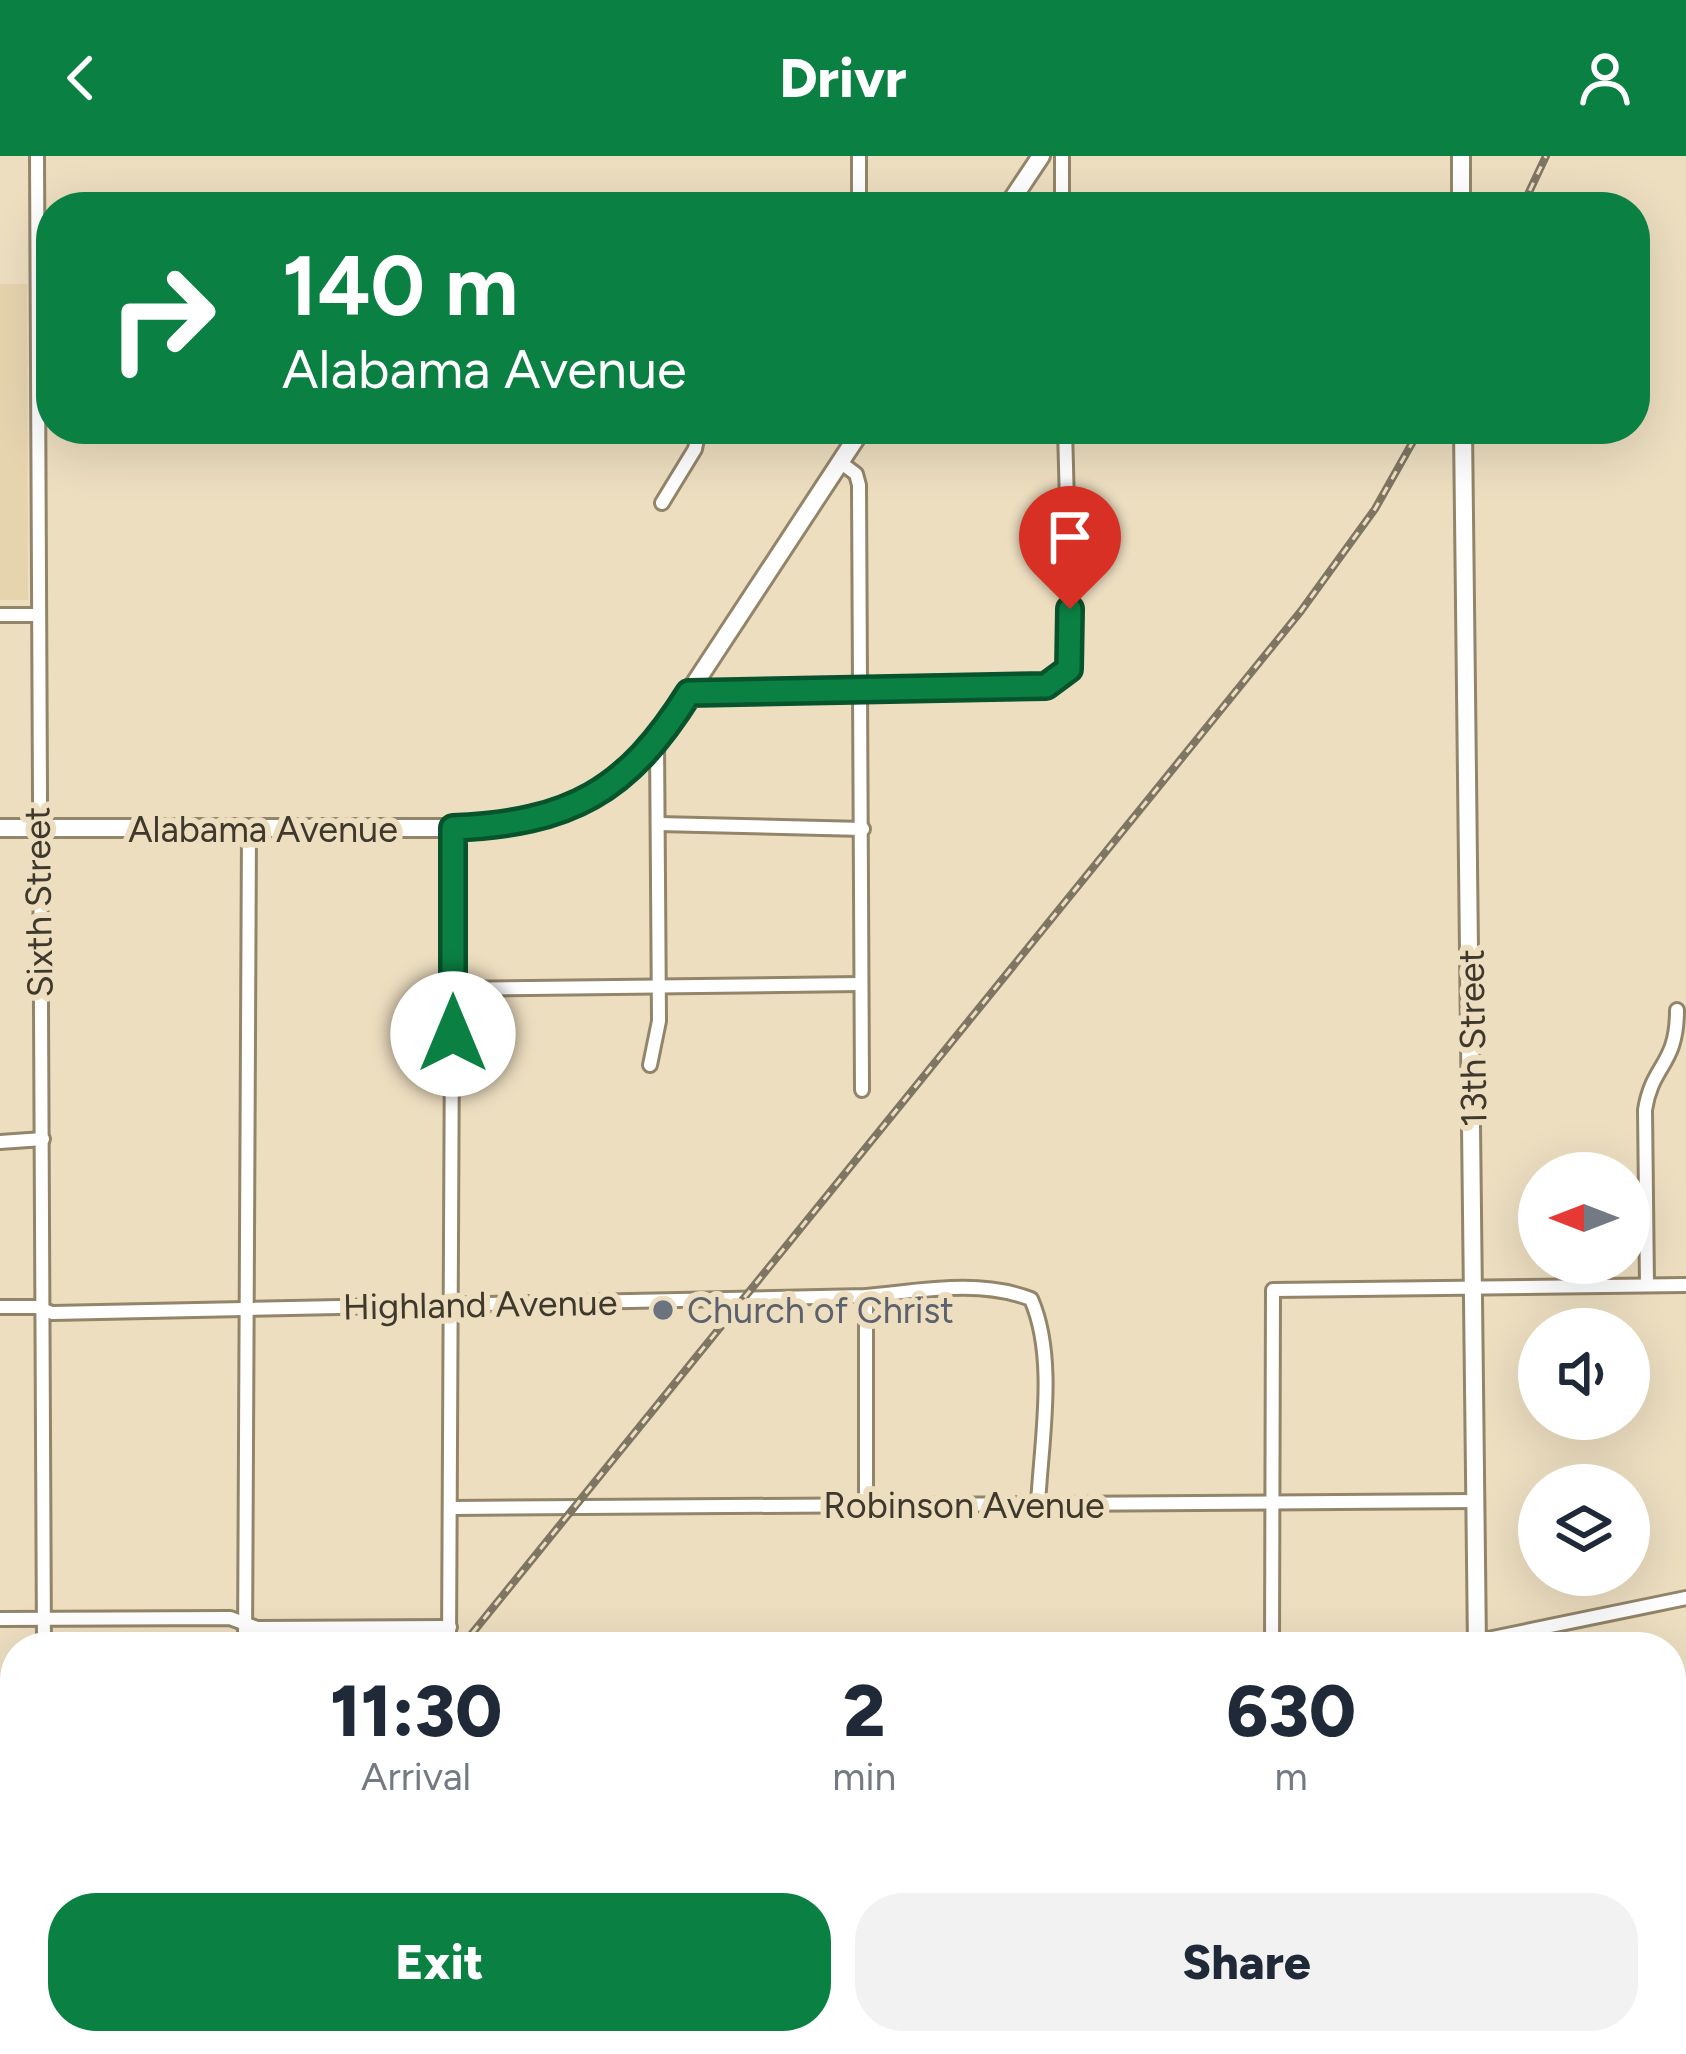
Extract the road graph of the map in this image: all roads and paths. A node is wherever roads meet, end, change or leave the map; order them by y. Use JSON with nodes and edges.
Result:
{"nodes":[{"id":1,"x":37,"y":156,"type":"edge"},
{"id":2,"x":859,"y":156,"type":"edge"},
{"id":3,"x":1041,"y":156,"type":"edge"},
{"id":4,"x":1062,"y":156,"type":"edge"},
{"id":5,"x":1461,"y":156,"type":"edge"},
{"id":6,"x":38,"y":192,"type":"edge"},
{"id":7,"x":859,"y":192,"type":"edge"},
{"id":8,"x":1017,"y":192,"type":"edge"},
{"id":9,"x":1062,"y":192,"type":"edge"},
{"id":10,"x":1461,"y":192,"type":"edge"},
{"id":11,"x":42,"y":444,"type":"edge"},
{"id":12,"x":696,"y":444,"type":"edge"},
{"id":13,"x":852,"y":444,"type":"edge"},
{"id":14,"x":1065,"y":444,"type":"edge"},
{"id":15,"x":1462,"y":444,"type":"edge"},
{"id":16,"x":840,"y":462,"type":"junction"},
{"id":17,"x":662,"y":503,"type":"dead end"},
{"id":18,"x":0,"y":615,"type":"edge"},
{"id":19,"x":37,"y":615,"type":"junction"},
{"id":20,"x":860,"y":690,"type":"junction"},
{"id":21,"x":689,"y":693,"type":"junction"},
{"id":22,"x":656,"y":742,"type":"junction"},
{"id":23,"x":658,"y":824,"type":"junction"},
{"id":24,"x":0,"y":828,"type":"edge"},
{"id":25,"x":453,"y":828,"type":"junction"},
{"id":26,"x":36,"y":829,"type":"junction"},
{"id":27,"x":863,"y":829,"type":"junction"},
{"id":28,"x":249,"y":831,"type":"junction"},
{"id":29,"x":861,"y":984,"type":"junction"},
{"id":30,"x":658,"y":987,"type":"junction"},
{"id":31,"x":454,"y":989,"type":"junction"},
{"id":32,"x":1677,"y":1010,"type":"dead end"},
{"id":33,"x":650,"y":1065,"type":"dead end"},
{"id":34,"x":862,"y":1090,"type":"dead end"},
{"id":35,"x":43,"y":1139,"type":"junction"},
{"id":36,"x":0,"y":1142,"type":"edge"},
{"id":37,"x":1647,"y":1285,"type":"junction"},
{"id":38,"x":1686,"y":1285,"type":"edge"},
{"id":39,"x":1474,"y":1287,"type":"junction"},
{"id":40,"x":866,"y":1296,"type":"junction"},
{"id":41,"x":452,"y":1303,"type":"junction"},
{"id":42,"x":0,"y":1307,"type":"edge"},
{"id":43,"x":247,"y":1308,"type":"junction"},
{"id":44,"x":44,"y":1310,"type":"junction"},
{"id":45,"x":1273,"y":1501,"type":"junction"},
{"id":46,"x":1476,"y":1501,"type":"junction"},
{"id":47,"x":1038,"y":1505,"type":"junction"},
{"id":48,"x":866,"y":1506,"type":"junction"},
{"id":49,"x":451,"y":1508,"type":"junction"},
{"id":50,"x":1686,"y":1598,"type":"edge"},
{"id":51,"x":0,"y":1619,"type":"edge"},
{"id":52,"x":44,"y":1619,"type":"junction"},
{"id":53,"x":245,"y":1624,"type":"junction"},
{"id":54,"x":450,"y":1627,"type":"junction"},
{"id":55,"x":44,"y":1632,"type":"edge"},
{"id":56,"x":245,"y":1632,"type":"edge"},
{"id":57,"x":450,"y":1632,"type":"edge"},
{"id":58,"x":1272,"y":1632,"type":"edge"},
{"id":59,"x":1478,"y":1632,"type":"edge"},
{"id":60,"x":1532,"y":1632,"type":"edge"}],
"edges":[{"from":1,"to":6,"type":"street","name":"Sixth Street"},
{"from":2,"to":7,"type":"street"},
{"from":3,"to":8,"type":"street"},
{"from":4,"to":9,"type":"street"},
{"from":5,"to":10,"type":"street"},
{"from":11,"to":19,"type":"street","name":"Sixth Street"},
{"from":12,"to":17,"type":"street"},
{"from":13,"to":16,"type":"street","name":"Alabama Avenue"},
{"from":14,"to":20,"type":"street"},
{"from":15,"to":39,"type":"street","name":"13th Street"},
{"from":16,"to":20,"type":"street"},
{"from":16,"to":21,"type":"street","name":"Alabama Avenue"},
{"from":18,"to":19,"type":"street"},
{"from":19,"to":26,"type":"street","name":"Sixth Street"},
{"from":20,"to":21,"type":"street"},
{"from":20,"to":27,"type":"street"},
{"from":21,"to":22,"type":"street","name":"Alabama Avenue"},
{"from":22,"to":23,"type":"street"},
{"from":22,"to":25,"type":"street","name":"Alabama Avenue"},
{"from":23,"to":27,"type":"street"},
{"from":23,"to":30,"type":"street"},
{"from":24,"to":26,"type":"street","name":"Alabama Avenue"},
{"from":25,"to":28,"type":"street","name":"Alabama Avenue"},
{"from":25,"to":31,"type":"street"},
{"from":26,"to":28,"type":"street","name":"Alabama Avenue"},
{"from":26,"to":35,"type":"street","name":"Sixth Street"},
{"from":27,"to":29,"type":"street"},
{"from":28,"to":43,"type":"street"},
{"from":29,"to":30,"type":"street"},
{"from":29,"to":34,"type":"street"},
{"from":30,"to":31,"type":"street"},
{"from":30,"to":33,"type":"street"},
{"from":31,"to":41,"type":"street"},
{"from":32,"to":37,"type":"street"},
{"from":35,"to":36,"type":"street"},
{"from":35,"to":44,"type":"street","name":"Sixth Street"},
{"from":37,"to":38,"type":"street"},
{"from":37,"to":39,"type":"street"},
{"from":39,"to":45,"type":"street"},
{"from":39,"to":46,"type":"street","name":"13th Street"},
{"from":40,"to":41,"type":"street","name":"Highland Avenue"},
{"from":40,"to":47,"type":"street","name":"Highland Avenue"},
{"from":40,"to":48,"type":"street"},
{"from":41,"to":43,"type":"street","name":"Highland Avenue"},
{"from":41,"to":49,"type":"street"},
{"from":42,"to":44,"type":"street","name":"Highland Avenue"},
{"from":43,"to":44,"type":"street","name":"Highland Avenue"},
{"from":43,"to":53,"type":"street"},
{"from":44,"to":52,"type":"street","name":"Sixth Street"},
{"from":45,"to":46,"type":"street","name":"Robinson Avenue"},
{"from":45,"to":47,"type":"street","name":"Robinson Avenue"},
{"from":45,"to":58,"type":"street"},
{"from":46,"to":59,"type":"street","name":"13th Street"},
{"from":47,"to":48,"type":"street","name":"Robinson Avenue"},
{"from":48,"to":49,"type":"street","name":"Robinson Avenue"},
{"from":49,"to":54,"type":"street"},
{"from":50,"to":60,"type":"street"},
{"from":51,"to":52,"type":"street"},
{"from":52,"to":53,"type":"street"},
{"from":52,"to":55,"type":"street","name":"Sixth Street"},
{"from":53,"to":54,"type":"street"},
{"from":53,"to":56,"type":"street"},
{"from":54,"to":57,"type":"street"}]}
